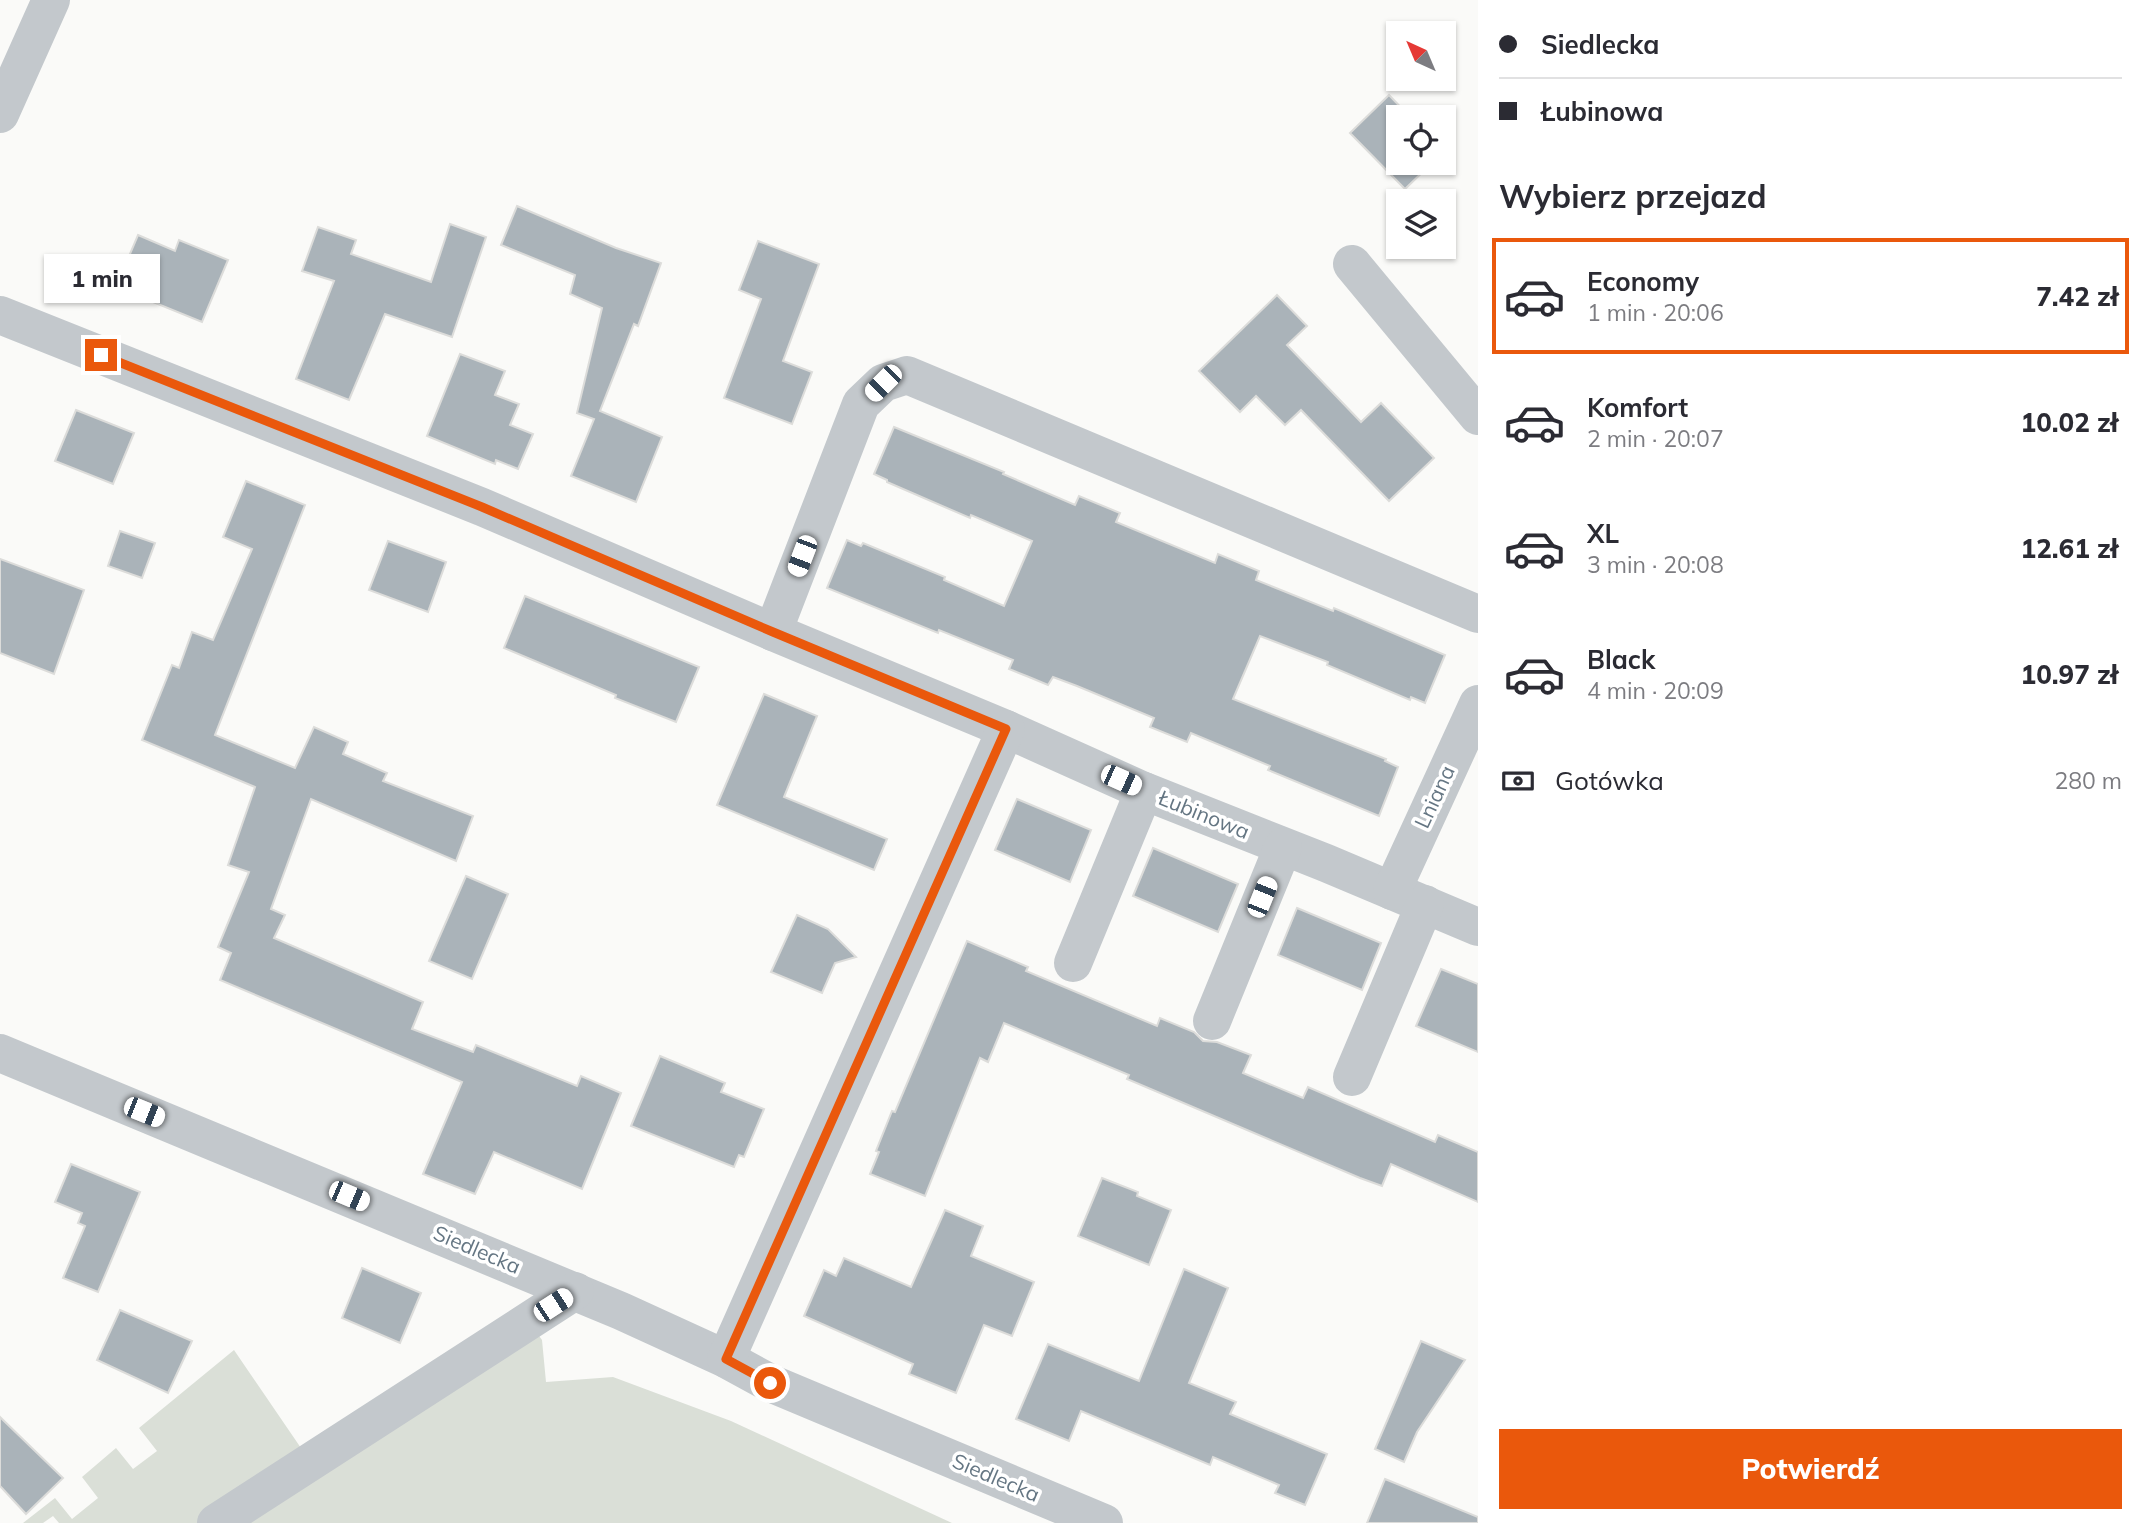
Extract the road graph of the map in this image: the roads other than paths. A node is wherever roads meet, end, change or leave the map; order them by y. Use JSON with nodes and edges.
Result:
{"nodes":[{"id":1,"x":51,"y":0,"type":"edge"},
{"id":2,"x":0,"y":114,"type":"edge"},
{"id":3,"x":1352,"y":264,"type":"dead end"},
{"id":4,"x":0,"y":315,"type":"edge"},
{"id":5,"x":1478,"y":416,"type":"edge"},
{"id":6,"x":1478,"y":614,"type":"edge"},
{"id":7,"x":773,"y":632,"type":"junction"},
{"id":8,"x":1478,"y":704,"type":"edge"},
{"id":9,"x":1006,"y":729,"type":"junction"},
{"id":10,"x":1144,"y":791,"type":"junction"},
{"id":11,"x":1283,"y":847,"type":"junction"},
{"id":12,"x":1408,"y":897,"type":"junction"},
{"id":13,"x":1478,"y":927,"type":"edge"},
{"id":14,"x":1073,"y":963,"type":"dead end"},
{"id":15,"x":1212,"y":1021,"type":"dead end"},
{"id":16,"x":0,"y":1053,"type":"edge"},
{"id":17,"x":1352,"y":1077,"type":"dead end"},
{"id":18,"x":575,"y":1291,"type":"junction"},
{"id":19,"x":726,"y":1359,"type":"junction"},
{"id":20,"x":216,"y":1523,"type":"edge"},
{"id":21,"x":1104,"y":1523,"type":"edge"}],
"edges":[{"from":1,"to":2,"type":"street"},
{"from":3,"to":5,"type":"street"},
{"from":4,"to":7,"type":"street","name":"Łubinowa"},
{"from":6,"to":7,"type":"street"},
{"from":7,"to":9,"type":"street","name":"Łubinowa"},
{"from":8,"to":12,"type":"street","name":"Lniana"},
{"from":9,"to":10,"type":"street","name":"Łubinowa"},
{"from":9,"to":19,"type":"street"},
{"from":10,"to":11,"type":"street","name":"Łubinowa"},
{"from":10,"to":14,"type":"street"},
{"from":11,"to":12,"type":"street","name":"Łubinowa"},
{"from":11,"to":15,"type":"street"},
{"from":12,"to":13,"type":"street","name":"Łubinowa"},
{"from":12,"to":17,"type":"street","name":"Lniana"},
{"from":16,"to":18,"type":"street","name":"Siedlecka"},
{"from":18,"to":19,"type":"street","name":"Siedlecka"},
{"from":18,"to":20,"type":"street"},
{"from":19,"to":21,"type":"street","name":"Siedlecka"}]}
